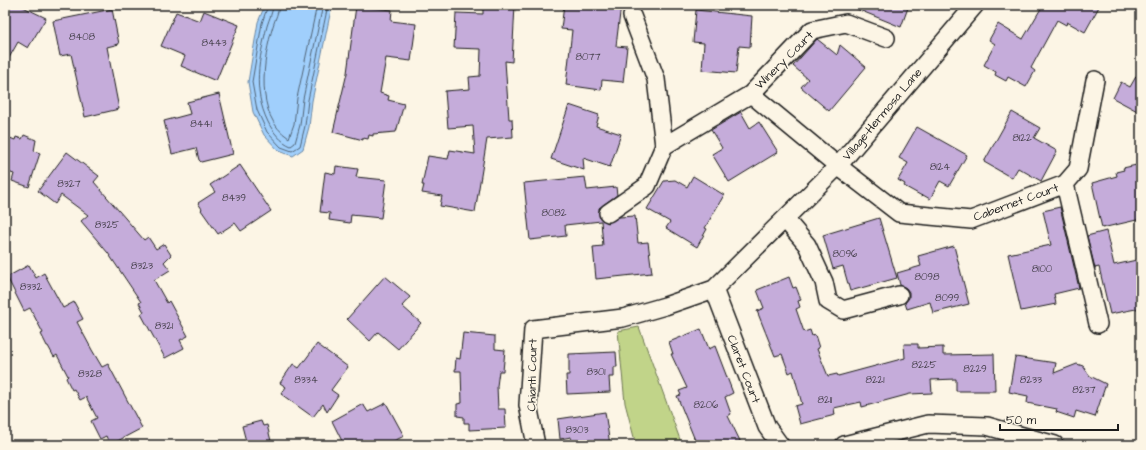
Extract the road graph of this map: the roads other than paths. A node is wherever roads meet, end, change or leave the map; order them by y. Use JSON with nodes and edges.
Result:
{"nodes":[{"id":1,"x":976,"y":5,"type":"edge"},
{"id":2,"x":632,"y":16,"type":"dead end"},
{"id":3,"x":886,"y":38,"type":"dead end"},
{"id":4,"x":1095,"y":80,"type":"dead end"},
{"id":5,"x":751,"y":94,"type":"junction"},
{"id":6,"x":664,"y":146,"type":"junction"},
{"id":7,"x":838,"y":166,"type":"junction"},
{"id":8,"x":1065,"y":184,"type":"junction"},
{"id":9,"x":608,"y":213,"type":"dead end"},
{"id":10,"x":785,"y":219,"type":"junction"},
{"id":11,"x":714,"y":289,"type":"junction"},
{"id":12,"x":899,"y":295,"type":"dead end"},
{"id":13,"x":1098,"y":324,"type":"dead end"},
{"id":14,"x":533,"y":329,"type":"joint"},
{"id":15,"x":536,"y":445,"type":"edge"},
{"id":16,"x":780,"y":445,"type":"edge"},
{"id":17,"x":844,"y":445,"type":"edge"},
{"id":18,"x":1055,"y":445,"type":"edge"}],
"edges":[{"from":1,"to":7,"type":"street","name":"Village-Hermosa Lane"},
{"from":2,"to":6,"type":"street"},
{"from":3,"to":5,"type":"street","name":"Winery Court"},
{"from":4,"to":8,"type":"street","name":"Cabernet Court"},
{"from":5,"to":6,"type":"street","name":"Winery Court"},
{"from":5,"to":7,"type":"street","name":"Winery Court"},
{"from":6,"to":9,"type":"street"},
{"from":7,"to":8,"type":"street","name":"Cabernet Court"},
{"from":7,"to":10,"type":"street","name":"Village-Hermosa Lane"},
{"from":8,"to":13,"type":"street","name":"Cabernet Court"},
{"from":10,"to":11,"type":"street","name":"Village-Hermosa Lane"},
{"from":10,"to":12,"type":"street"},
{"from":11,"to":14,"type":"street","name":"Village-Hermosa Lane"},
{"from":11,"to":16,"type":"street","name":"Claret Court"},
{"from":14,"to":15,"type":"street","name":"Chianti Court"},
{"from":17,"to":18,"type":"street"}]}
